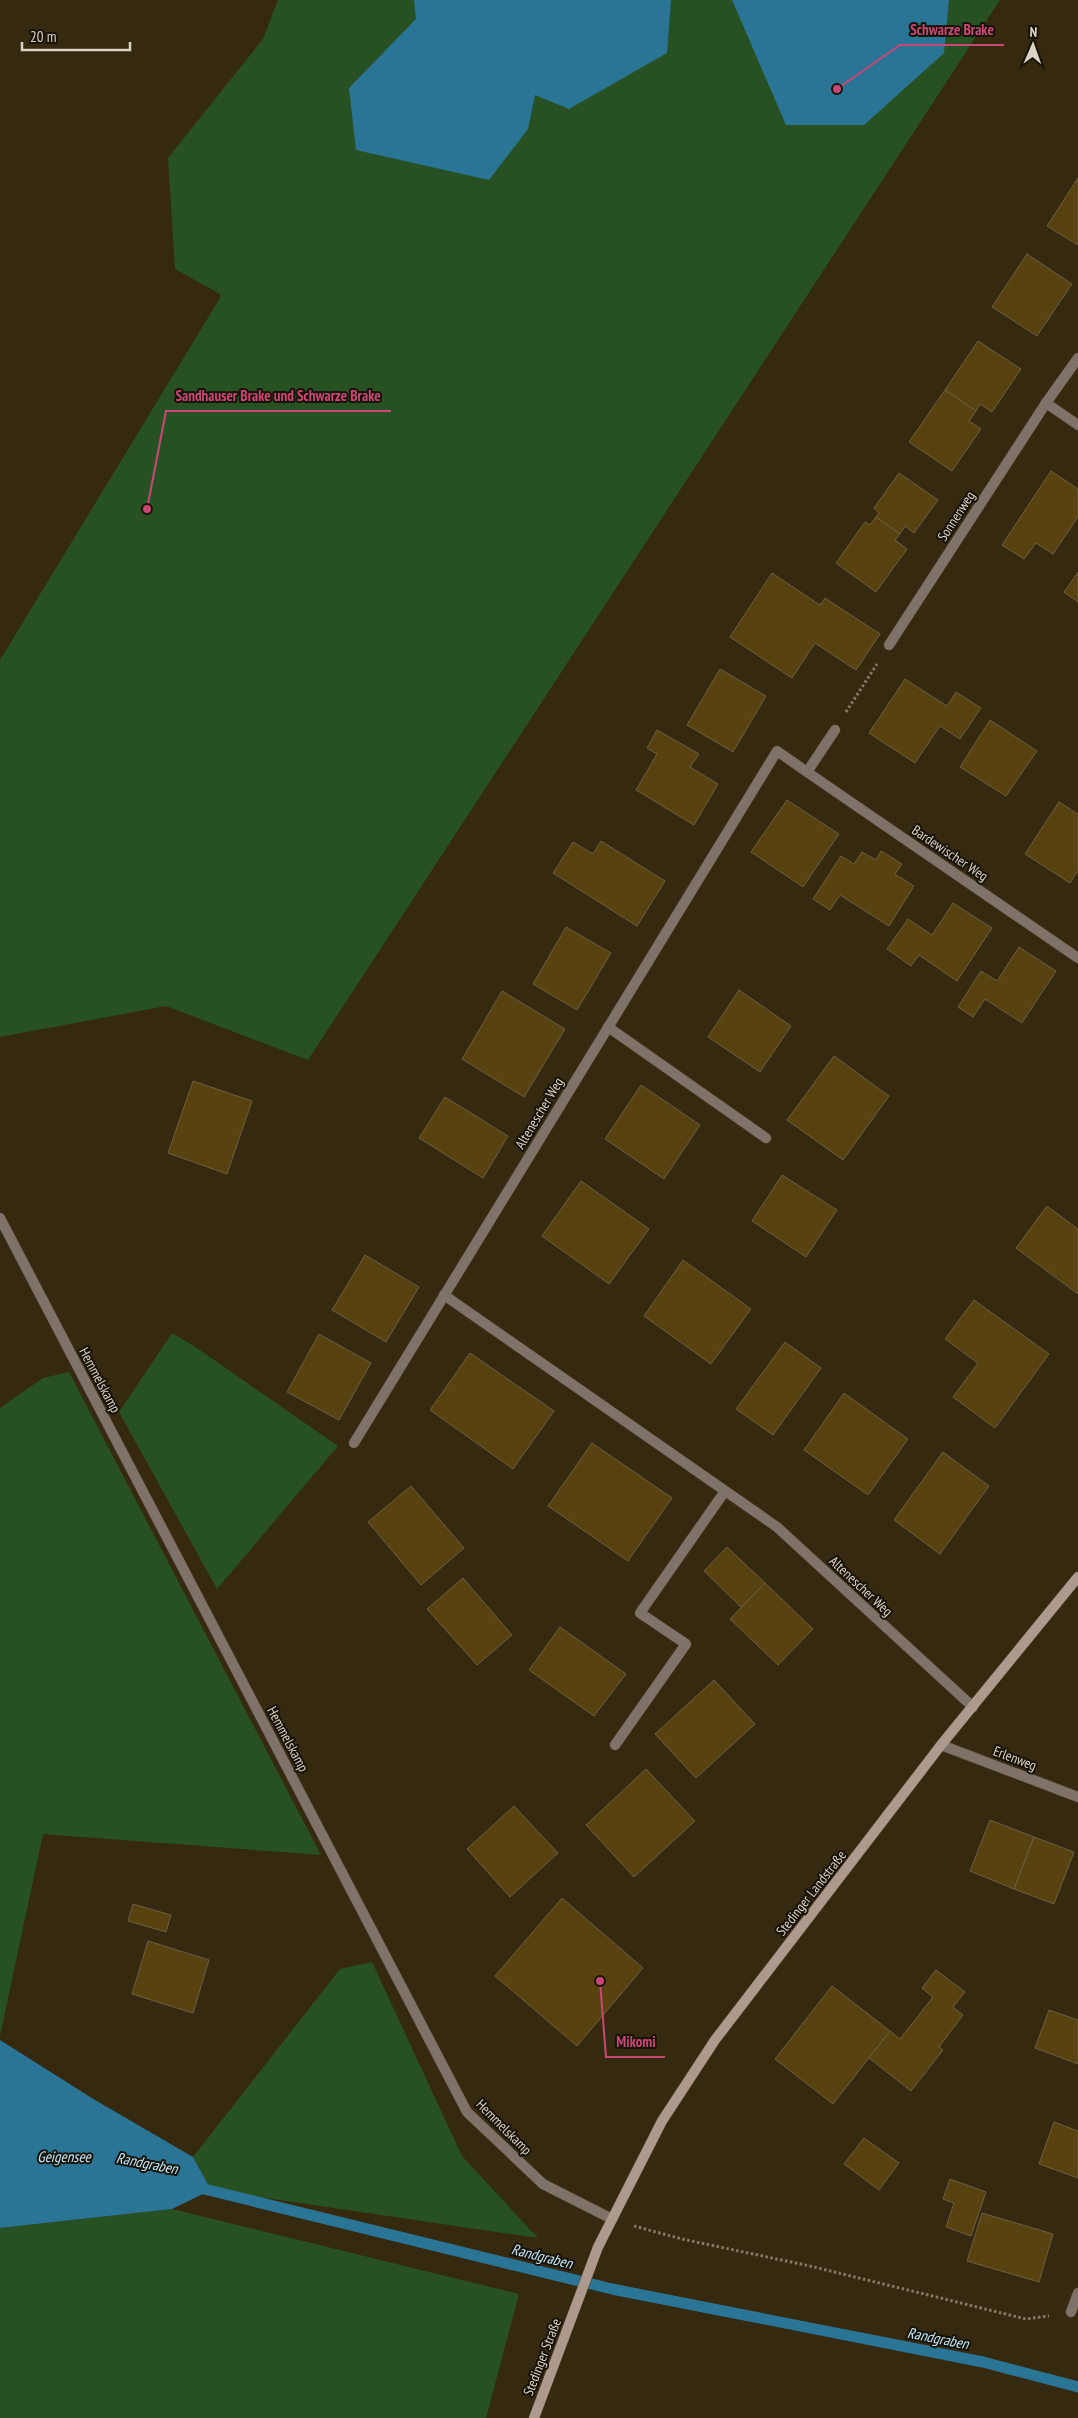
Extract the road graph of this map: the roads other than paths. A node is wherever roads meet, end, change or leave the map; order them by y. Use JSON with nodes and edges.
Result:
{"nodes":[{"id":1,"x":1078,"y":358,"type":"edge"},
{"id":2,"x":1046,"y":402,"type":"junction"},
{"id":3,"x":1078,"y":425,"type":"edge"},
{"id":4,"x":889,"y":645,"type":"road end"},
{"id":5,"x":834,"y":730,"type":"road end"},
{"id":6,"x":807,"y":772,"type":"junction"},
{"id":7,"x":658,"y":946,"type":"joint"},
{"id":8,"x":1078,"y":958,"type":"edge"},
{"id":9,"x":608,"y":1027,"type":"junction"},
{"id":10,"x":766,"y":1138,"type":"dead end"},
{"id":11,"x":0,"y":1218,"type":"edge"},
{"id":12,"x":444,"y":1295,"type":"junction"},
{"id":13,"x":354,"y":1443,"type":"dead end"},
{"id":14,"x":725,"y":1491,"type":"junction"},
{"id":15,"x":1078,"y":1577,"type":"edge"},
{"id":16,"x":973,"y":1707,"type":"junction"},
{"id":17,"x":615,"y":1745,"type":"dead end"},
{"id":18,"x":941,"y":1745,"type":"junction"},
{"id":19,"x":1078,"y":1797,"type":"edge"},
{"id":20,"x":612,"y":2219,"type":"junction"},
{"id":21,"x":598,"y":2247,"type":"joint"},
{"id":22,"x":1078,"y":2293,"type":"edge"},
{"id":23,"x":1070,"y":2312,"type":"road end"},
{"id":24,"x":534,"y":2418,"type":"edge"}],
"edges":[{"from":1,"to":2,"type":"street","name":"Sonnenweg"},
{"from":2,"to":3,"type":"street"},
{"from":2,"to":4,"type":"street","name":"Sonnenweg"},
{"from":5,"to":6,"type":"street"},
{"from":6,"to":7,"type":"street","name":"Bardewischer Weg"},
{"from":6,"to":8,"type":"street","name":"Bardewischer Weg"},
{"from":7,"to":9,"type":"street","name":"Altenescher Weg"},
{"from":9,"to":10,"type":"street"},
{"from":9,"to":12,"type":"street","name":"Altenescher Weg"},
{"from":11,"to":20,"type":"street","name":"Hemmelskamp"},
{"from":12,"to":13,"type":"street","name":"Altenescher Weg"},
{"from":12,"to":14,"type":"street","name":"Altenescher Weg"},
{"from":14,"to":16,"type":"street","name":"Altenescher Weg"},
{"from":14,"to":17,"type":"street"},
{"from":15,"to":16,"type":"main road","name":"Stedinger Landstraße"},
{"from":16,"to":18,"type":"main road","name":"Stedinger Landstraße"},
{"from":18,"to":19,"type":"street","name":"Erlenweg"},
{"from":18,"to":20,"type":"main road","name":"Stedinger Landstraße"},
{"from":20,"to":21,"type":"main road","name":"Stedinger Landstraße"},
{"from":21,"to":24,"type":"main road","name":"Stedinger Straße"},
{"from":22,"to":23,"type":"street"}]}
